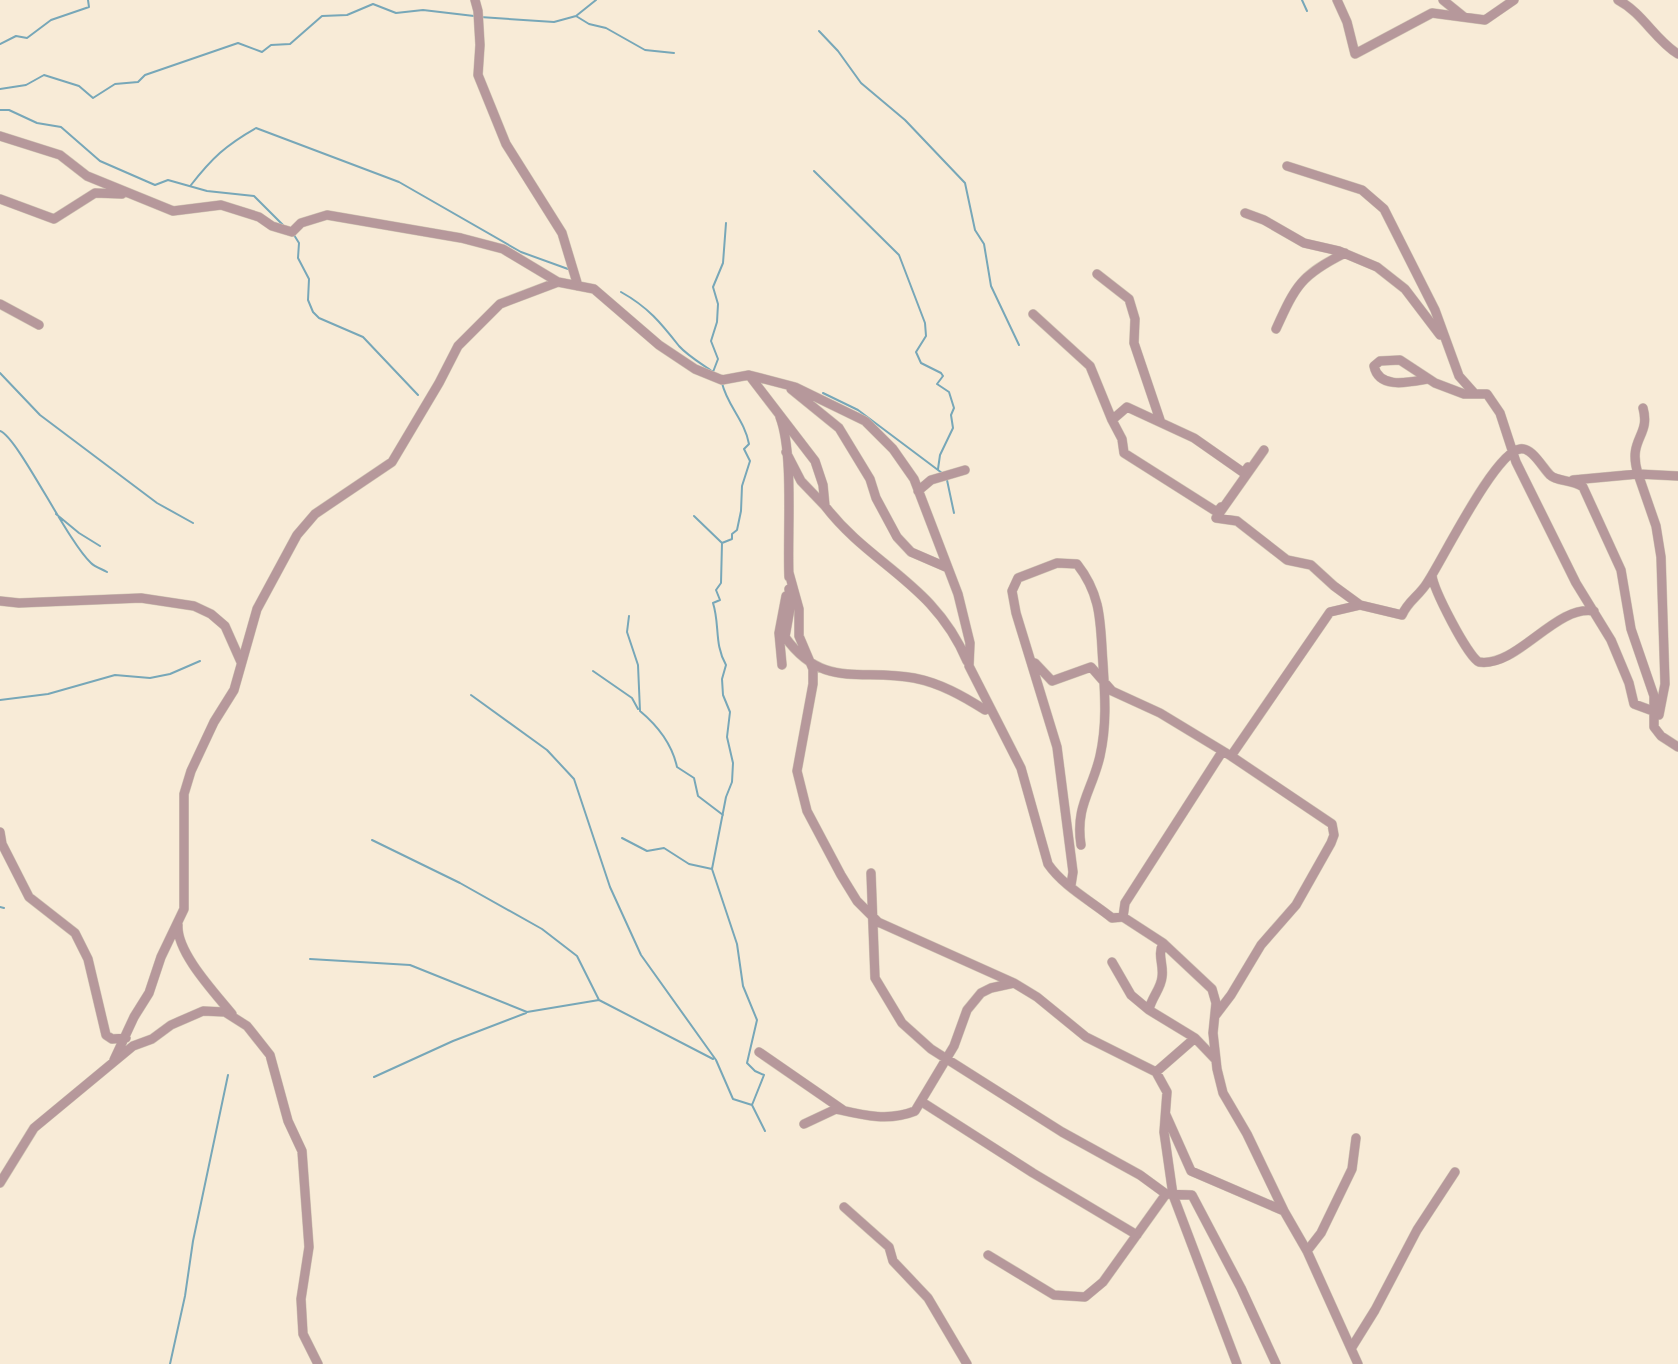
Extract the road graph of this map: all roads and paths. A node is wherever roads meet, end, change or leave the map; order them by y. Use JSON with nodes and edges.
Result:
{"nodes":[{"id":1,"x":475,"y":0,"type":"edge"},
{"id":2,"x":1337,"y":0,"type":"edge"},
{"id":3,"x":1443,"y":0,"type":"edge"},
{"id":4,"x":1514,"y":0,"type":"edge"},
{"id":5,"x":1618,"y":0,"type":"edge"},
{"id":6,"x":1468,"y":20,"type":"junction"},
{"id":7,"x":1678,"y":54,"type":"edge"},
{"id":8,"x":0,"y":136,"type":"edge"},
{"id":9,"x":1287,"y":166,"type":"dead end"},
{"id":10,"x":136,"y":196,"type":"junction"},
{"id":11,"x":0,"y":199,"type":"edge"},
{"id":12,"x":1245,"y":213,"type":"dead end"},
{"id":13,"x":1345,"y":254,"type":"junction"},
{"id":14,"x":1097,"y":274,"type":"dead end"},
{"id":15,"x":558,"y":282,"type":"junction"},
{"id":16,"x":578,"y":286,"type":"junction"},
{"id":17,"x":0,"y":304,"type":"edge"},
{"id":18,"x":1033,"y":314,"type":"dead end"},
{"id":19,"x":39,"y":325,"type":"dead end"},
{"id":20,"x":1276,"y":329,"type":"dead end"},
{"id":21,"x":1445,"y":341,"type":"junction"},
{"id":22,"x":749,"y":375,"type":"junction"},
{"id":23,"x":1428,"y":379,"type":"junction"},
{"id":24,"x":782,"y":382,"type":"junction"},
{"id":25,"x":1475,"y":394,"type":"junction"},
{"id":26,"x":1643,"y":408,"type":"dead end"},
{"id":27,"x":777,"y":410,"type":"junction"},
{"id":28,"x":1112,"y":420,"type":"junction"},
{"id":29,"x":1161,"y":420,"type":"junction"},
{"id":30,"x":1517,"y":450,"type":"junction"},
{"id":31,"x":786,"y":452,"type":"junction"},
{"id":32,"x":965,"y":470,"type":"dead end"},
{"id":33,"x":1244,"y":473,"type":"junction"},
{"id":34,"x":1638,"y":474,"type":"junction"},
{"id":35,"x":1678,"y":476,"type":"edge"},
{"id":36,"x":1573,"y":480,"type":"junction"},
{"id":37,"x":918,"y":491,"type":"junction"},
{"id":38,"x":825,"y":506,"type":"junction"},
{"id":39,"x":948,"y":568,"type":"junction"},
{"id":40,"x":789,"y":573,"type":"junction"},
{"id":41,"x":1432,"y":575,"type":"junction"},
{"id":42,"x":789,"y":586,"type":"junction"},
{"id":43,"x":0,"y":599,"type":"edge"},
{"id":44,"x":1360,"y":605,"type":"junction"},
{"id":45,"x":1594,"y":611,"type":"junction"},
{"id":46,"x":1032,"y":660,"type":"junction"},
{"id":47,"x":241,"y":662,"type":"junction"},
{"id":48,"x":811,"y":663,"type":"junction"},
{"id":49,"x":782,"y":665,"type":"dead end"},
{"id":50,"x":969,"y":666,"type":"junction"},
{"id":51,"x":1104,"y":683,"type":"junction"},
{"id":52,"x":985,"y":710,"type":"junction"},
{"id":53,"x":1656,"y":713,"type":"junction"},
{"id":54,"x":1678,"y":741,"type":"edge"},
{"id":55,"x":1678,"y":747,"type":"edge"},
{"id":56,"x":1226,"y":754,"type":"junction"},
{"id":57,"x":1021,"y":768,"type":"junction"},
{"id":58,"x":1062,"y":789,"type":"junction"},
{"id":59,"x":0,"y":832,"type":"edge"},
{"id":60,"x":871,"y":873,"type":"dead end"},
{"id":61,"x":1071,"y":885,"type":"junction"},
{"id":62,"x":184,"y":909,"type":"junction"},
{"id":63,"x":1122,"y":917,"type":"junction"},
{"id":64,"x":874,"y":918,"type":"junction"},
{"id":65,"x":1163,"y":943,"type":"junction"},
{"id":66,"x":1112,"y":962,"type":"dead end"},
{"id":67,"x":1014,"y":983,"type":"junction"},
{"id":68,"x":1149,"y":1010,"type":"junction"},
{"id":69,"x":1215,"y":1016,"type":"junction"},
{"id":70,"x":236,"y":1019,"type":"junction"},
{"id":71,"x":126,"y":1038,"type":"junction"},
{"id":72,"x":1195,"y":1038,"type":"junction"},
{"id":73,"x":759,"y":1052,"type":"dead end"},
{"id":74,"x":947,"y":1059,"type":"junction"},
{"id":75,"x":114,"y":1060,"type":"junction"},
{"id":76,"x":1216,"y":1060,"type":"junction"},
{"id":77,"x":1156,"y":1072,"type":"junction"},
{"id":78,"x":922,"y":1102,"type":"junction"},
{"id":79,"x":1164,"y":1112,"type":"junction"},
{"id":80,"x":848,"y":1113,"type":"junction"},
{"id":81,"x":804,"y":1124,"type":"dead end"},
{"id":82,"x":1356,"y":1138,"type":"dead end"},
{"id":83,"x":1455,"y":1172,"type":"dead end"},
{"id":84,"x":0,"y":1183,"type":"edge"},
{"id":85,"x":1170,"y":1194,"type":"junction"},
{"id":86,"x":844,"y":1207,"type":"dead end"},
{"id":87,"x":1284,"y":1211,"type":"junction"},
{"id":88,"x":1137,"y":1235,"type":"junction"},
{"id":89,"x":1307,"y":1251,"type":"junction"},
{"id":90,"x":988,"y":1255,"type":"dead end"},
{"id":91,"x":1352,"y":1347,"type":"junction"},
{"id":92,"x":318,"y":1364,"type":"edge"},
{"id":93,"x":967,"y":1364,"type":"edge"},
{"id":94,"x":1237,"y":1364,"type":"edge"},
{"id":95,"x":1276,"y":1364,"type":"edge"},
{"id":96,"x":1358,"y":1364,"type":"edge"}],
"edges":[{"from":1,"to":16,"type":"street"},
{"from":2,"to":6,"type":"street"},
{"from":3,"to":6,"type":"street"},
{"from":4,"to":6,"type":"street"},
{"from":5,"to":7,"type":"street"},
{"from":8,"to":10,"type":"street"},
{"from":9,"to":21,"type":"street"},
{"from":10,"to":11,"type":"street"},
{"from":10,"to":15,"type":"street"},
{"from":12,"to":13,"type":"street"},
{"from":13,"to":20,"type":"street"},
{"from":13,"to":21,"type":"street"},
{"from":14,"to":29,"type":"street"},
{"from":15,"to":16,"type":"street"},
{"from":15,"to":47,"type":"street"},
{"from":16,"to":22,"type":"street"},
{"from":17,"to":19,"type":"street"},
{"from":18,"to":28,"type":"street"},
{"from":21,"to":25,"type":"street"},
{"from":22,"to":24,"type":"street"},
{"from":22,"to":27,"type":"street"},
{"from":23,"to":23,"type":"street"},
{"from":23,"to":25,"type":"street"},
{"from":24,"to":37,"type":"street"},
{"from":24,"to":39,"type":"street"},
{"from":25,"to":30,"type":"street"},
{"from":26,"to":34,"type":"street"},
{"from":27,"to":31,"type":"street"},
{"from":27,"to":38,"type":"street"},
{"from":28,"to":29,"type":"street"},
{"from":28,"to":33,"type":"street"},
{"from":29,"to":33,"type":"street"},
{"from":30,"to":36,"type":"street"},
{"from":30,"to":41,"type":"street"},
{"from":30,"to":45,"type":"street"},
{"from":31,"to":38,"type":"street"},
{"from":31,"to":40,"type":"street"},
{"from":32,"to":37,"type":"street"},
{"from":33,"to":44,"type":"street"},
{"from":34,"to":35,"type":"street"},
{"from":34,"to":36,"type":"street"},
{"from":34,"to":53,"type":"street"},
{"from":36,"to":53,"type":"street"},
{"from":37,"to":39,"type":"street"},
{"from":38,"to":50,"type":"street"},
{"from":39,"to":50,"type":"street"},
{"from":40,"to":42,"type":"street"},
{"from":40,"to":48,"type":"street"},
{"from":41,"to":44,"type":"street"},
{"from":41,"to":45,"type":"street"},
{"from":42,"to":48,"type":"street"},
{"from":42,"to":49,"type":"street"},
{"from":43,"to":47,"type":"street"},
{"from":44,"to":56,"type":"street"},
{"from":45,"to":53,"type":"street"},
{"from":46,"to":51,"type":"street"},
{"from":46,"to":51,"type":"street"},
{"from":46,"to":58,"type":"street"},
{"from":47,"to":62,"type":"street"},
{"from":48,"to":52,"type":"street"},
{"from":48,"to":64,"type":"street"},
{"from":50,"to":52,"type":"street"},
{"from":50,"to":57,"type":"street"},
{"from":51,"to":56,"type":"street"},
{"from":51,"to":58,"type":"street"},
{"from":52,"to":57,"type":"street"},
{"from":53,"to":54,"type":"street"},
{"from":53,"to":55,"type":"street"},
{"from":56,"to":63,"type":"street"},
{"from":56,"to":69,"type":"street"},
{"from":57,"to":61,"type":"street"},
{"from":58,"to":61,"type":"street"},
{"from":59,"to":71,"type":"street"},
{"from":60,"to":64,"type":"street"},
{"from":61,"to":63,"type":"street"},
{"from":62,"to":70,"type":"street"},
{"from":62,"to":71,"type":"street"},
{"from":63,"to":65,"type":"street"},
{"from":64,"to":67,"type":"street"},
{"from":64,"to":74,"type":"street"},
{"from":65,"to":68,"type":"street"},
{"from":65,"to":69,"type":"street"},
{"from":66,"to":68,"type":"street"},
{"from":67,"to":74,"type":"street"},
{"from":67,"to":77,"type":"street"},
{"from":68,"to":72,"type":"street"},
{"from":69,"to":76,"type":"street"},
{"from":70,"to":75,"type":"street"},
{"from":70,"to":92,"type":"street"},
{"from":71,"to":75,"type":"street"},
{"from":72,"to":76,"type":"street"},
{"from":72,"to":77,"type":"street"},
{"from":73,"to":80,"type":"street"},
{"from":74,"to":78,"type":"street"},
{"from":74,"to":85,"type":"street"},
{"from":75,"to":84,"type":"street"},
{"from":76,"to":87,"type":"street"},
{"from":77,"to":79,"type":"street"},
{"from":78,"to":80,"type":"street"},
{"from":78,"to":88,"type":"street"},
{"from":79,"to":85,"type":"street"},
{"from":79,"to":87,"type":"street"},
{"from":80,"to":81,"type":"street"},
{"from":82,"to":89,"type":"street"},
{"from":83,"to":91,"type":"street"},
{"from":85,"to":88,"type":"street"},
{"from":85,"to":94,"type":"street"},
{"from":85,"to":95,"type":"street"},
{"from":86,"to":93,"type":"street"},
{"from":87,"to":89,"type":"street"},
{"from":88,"to":90,"type":"street"},
{"from":89,"to":91,"type":"street"},
{"from":91,"to":96,"type":"street"}]}
